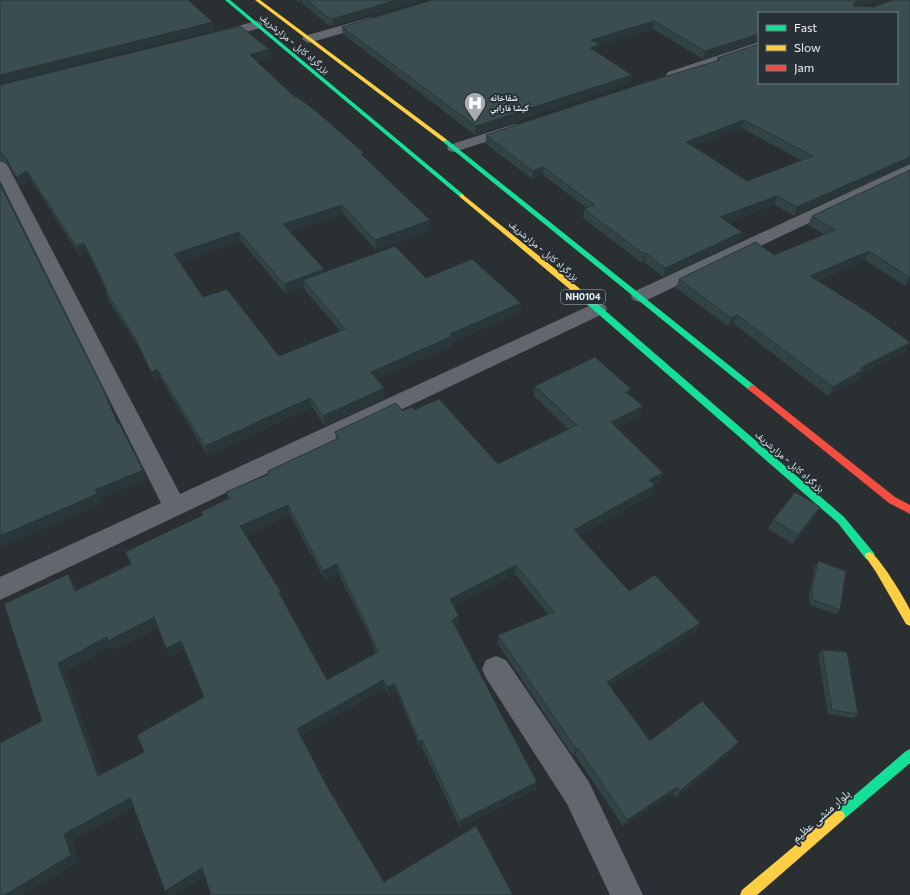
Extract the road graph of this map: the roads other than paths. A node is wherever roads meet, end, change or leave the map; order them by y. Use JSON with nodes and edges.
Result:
{"nodes":[{"id":1,"x":227,"y":0,"type":"edge"},
{"id":2,"x":258,"y":0,"type":"edge"},
{"id":3,"x":382,"y":18,"type":"edge"},
{"id":4,"x":257,"y":26,"type":"junction"},
{"id":5,"x":204,"y":39,"type":"edge"},
{"id":6,"x":308,"y":39,"type":"junction"},
{"id":7,"x":758,"y":46,"type":"edge"},
{"id":8,"x":662,"y":78,"type":"edge"},
{"id":9,"x":528,"y":123,"type":"edge"},
{"id":10,"x":454,"y":148,"type":"junction"},
{"id":11,"x":0,"y":166,"type":"edge"},
{"id":12,"x":910,"y":169,"type":"edge"},
{"id":13,"x":640,"y":296,"type":"junction"},
{"id":14,"x":598,"y":309,"type":"junction"},
{"id":15,"x":175,"y":507,"type":"junction"},
{"id":16,"x":910,"y":510,"type":"edge"},
{"id":17,"x":0,"y":589,"type":"edge"},
{"id":18,"x":910,"y":621,"type":"edge"},
{"id":19,"x":496,"y":669,"type":"dead end"},
{"id":20,"x":910,"y":755,"type":"edge"},
{"id":21,"x":627,"y":895,"type":"edge"},
{"id":22,"x":747,"y":895,"type":"edge"}],
"edges":[{"from":1,"to":4,"type":"main road","name":"بزرگراه کابل - مزارشریف","number":"NH0104"},
{"from":2,"to":6,"type":"main road","name":"بزرگراه کابل - مزارشریف"},
{"from":3,"to":6,"type":"street"},
{"from":4,"to":5,"type":"street"},
{"from":4,"to":14,"type":"main road","name":"بزرگراه کابل - مزارشریف","number":"NH0104"},
{"from":6,"to":10,"type":"main road","name":"بزرگراه کابل - مزارشریف"},
{"from":7,"to":8,"type":"street"},
{"from":9,"to":10,"type":"street"},
{"from":10,"to":13,"type":"main road","name":"بزرگراه کابل - مزارشریف"},
{"from":11,"to":15,"type":"street"},
{"from":12,"to":13,"type":"street"},
{"from":13,"to":16,"type":"main road","name":"بزرگراه کابل - مزارشریف"},
{"from":14,"to":15,"type":"street"},
{"from":14,"to":18,"type":"main road","name":"بزرگراه کابل - مزارشریف","number":"NH0104"},
{"from":15,"to":17,"type":"street"},
{"from":19,"to":21,"type":"street"},
{"from":20,"to":22,"type":"main road","name":"بلوار منشی عظیم"}]}
